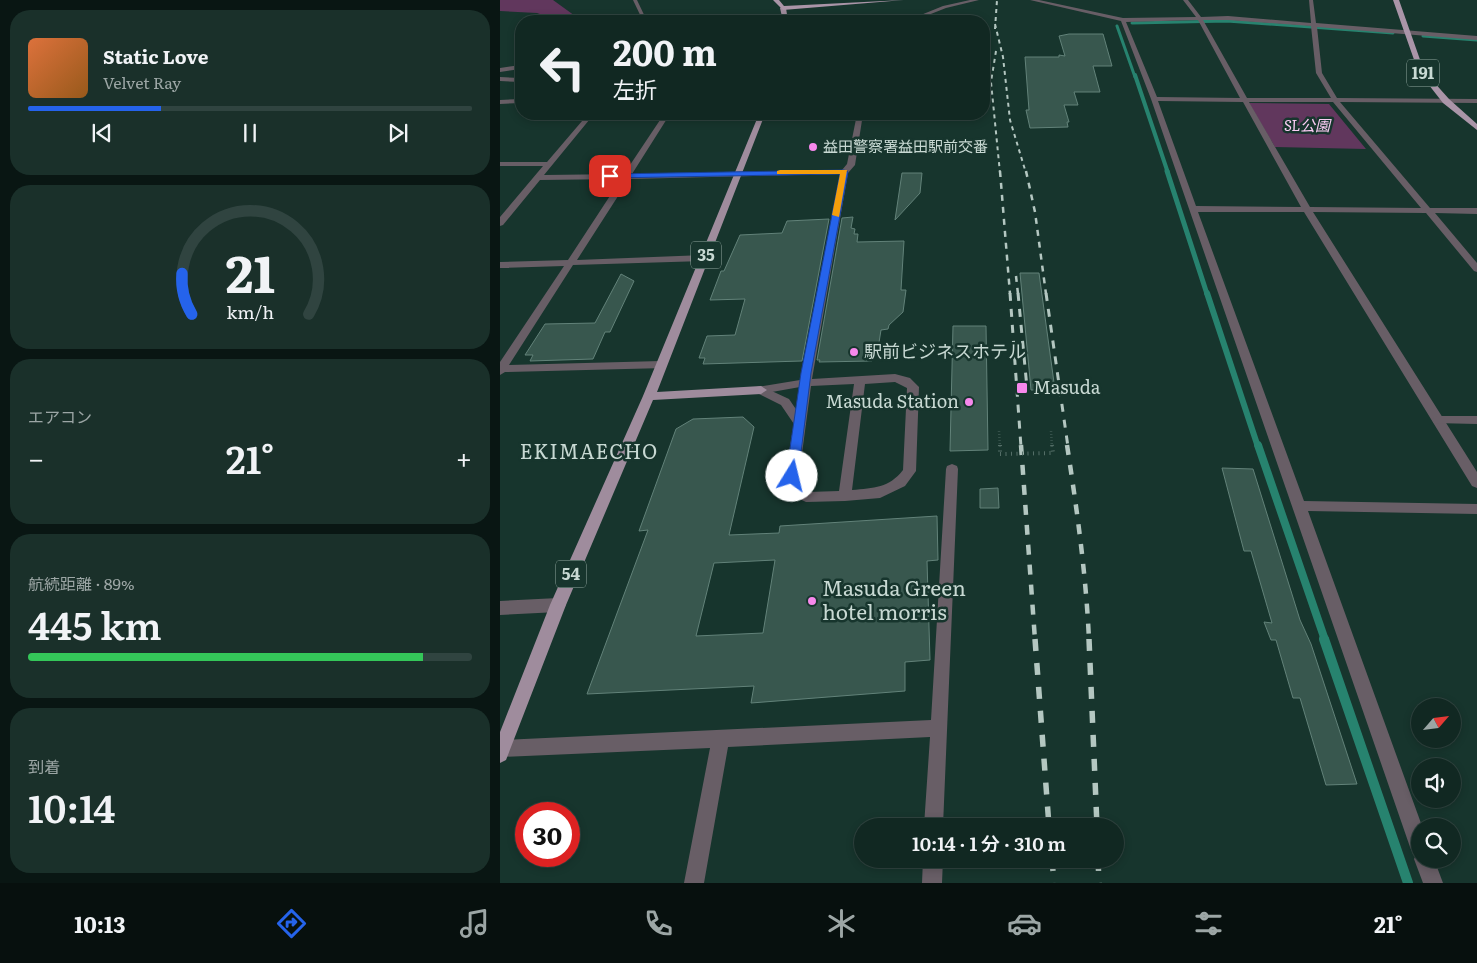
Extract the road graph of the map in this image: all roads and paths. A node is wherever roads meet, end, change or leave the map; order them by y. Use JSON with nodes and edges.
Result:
{"nodes":[{"id":1,"x":635,"y":0,"type":"edge"},
{"id":2,"x":776,"y":0,"type":"edge"},
{"id":3,"x":901,"y":0,"type":"edge"},
{"id":4,"x":953,"y":0,"type":"edge"},
{"id":5,"x":977,"y":0,"type":"edge"},
{"id":6,"x":1032,"y":0,"type":"edge"},
{"id":7,"x":1185,"y":0,"type":"edge"},
{"id":8,"x":1311,"y":0,"type":"edge"},
{"id":9,"x":1396,"y":0,"type":"edge"},
{"id":10,"x":962,"y":2,"type":"junction"},
{"id":11,"x":783,"y":8,"type":"junction"},
{"id":12,"x":642,"y":15,"type":"edge"},
{"id":13,"x":785,"y":15,"type":"edge"},
{"id":14,"x":926,"y":15,"type":"edge"},
{"id":15,"x":1199,"y":18,"type":"junction"},
{"id":16,"x":1123,"y":20,"type":"junction"},
{"id":17,"x":1313,"y":25,"type":"junction"},
{"id":18,"x":1407,"y":32,"type":"junction"},
{"id":19,"x":1477,"y":38,"type":"edge"},
{"id":20,"x":515,"y":68,"type":"edge"},
{"id":21,"x":500,"y":70,"type":"edge"},
{"id":22,"x":500,"y":79,"type":"edge"},
{"id":23,"x":515,"y":80,"type":"edge"},
{"id":24,"x":1154,"y":99,"type":"junction"},
{"id":25,"x":1245,"y":100,"type":"junction"},
{"id":26,"x":1335,"y":100,"type":"junction"},
{"id":27,"x":515,"y":101,"type":"edge"},
{"id":28,"x":1446,"y":101,"type":"junction"},
{"id":29,"x":1477,"y":101,"type":"edge"},
{"id":30,"x":500,"y":102,"type":"edge"},
{"id":31,"x":586,"y":120,"type":"edge"},
{"id":32,"x":663,"y":120,"type":"edge"},
{"id":33,"x":760,"y":120,"type":"edge"},
{"id":34,"x":859,"y":120,"type":"edge"},
{"id":35,"x":1477,"y":128,"type":"edge"},
{"id":36,"x":500,"y":164,"type":"edge"},
{"id":37,"x":548,"y":164,"type":"junction"},
{"id":38,"x":844,"y":172,"type":"junction"},
{"id":39,"x":738,"y":173,"type":"junction"},
{"id":40,"x":628,"y":176,"type":"junction"},
{"id":41,"x":538,"y":178,"type":"junction"},
{"id":42,"x":1192,"y":209,"type":"junction"},
{"id":43,"x":1307,"y":210,"type":"junction"},
{"id":44,"x":1428,"y":210,"type":"junction"},
{"id":45,"x":1477,"y":211,"type":"edge"},
{"id":46,"x":500,"y":223,"type":"edge"},
{"id":47,"x":704,"y":258,"type":"junction"},
{"id":48,"x":571,"y":262,"type":"junction"},
{"id":49,"x":500,"y":265,"type":"edge"},
{"id":50,"x":1477,"y":269,"type":"edge"},
{"id":51,"x":661,"y":365,"type":"junction"},
{"id":52,"x":501,"y":369,"type":"edge"},
{"id":53,"x":860,"y":380,"type":"junction"},
{"id":54,"x":806,"y":383,"type":"junction"},
{"id":55,"x":761,"y":390,"type":"junction"},
{"id":56,"x":649,"y":396,"type":"junction"},
{"id":57,"x":1438,"y":420,"type":"junction"},
{"id":58,"x":1477,"y":420,"type":"edge"},
{"id":59,"x":800,"y":424,"type":"junction"},
{"id":60,"x":999,"y":431,"type":"dead end"},
{"id":61,"x":1051,"y":431,"type":"dead end"},
{"id":62,"x":952,"y":469,"type":"dead end"},
{"id":63,"x":1477,"y":483,"type":"edge"},
{"id":64,"x":845,"y":496,"type":"junction"},
{"id":65,"x":1298,"y":506,"type":"junction"},
{"id":66,"x":1477,"y":510,"type":"edge"},
{"id":67,"x":558,"y":605,"type":"junction"},
{"id":68,"x":500,"y":608,"type":"edge"},
{"id":69,"x":938,"y":728,"type":"junction"},
{"id":70,"x":721,"y":738,"type":"junction"},
{"id":71,"x":501,"y":752,"type":"edge"},
{"id":72,"x":934,"y":818,"type":"edge"},
{"id":73,"x":1411,"y":822,"type":"edge"},
{"id":74,"x":933,"y":868,"type":"edge"},
{"id":75,"x":1427,"y":868,"type":"edge"},
{"id":76,"x":694,"y":883,"type":"edge"},
{"id":77,"x":932,"y":883,"type":"edge"},
{"id":78,"x":1433,"y":883,"type":"edge"}],
"edges":[{"from":1,"to":12,"type":"street"},
{"from":2,"to":11,"type":"highway"},
{"from":3,"to":11,"type":"highway"},
{"from":4,"to":10,"type":"street"},
{"from":5,"to":10,"type":"street"},
{"from":6,"to":16,"type":"street"},
{"from":7,"to":15,"type":"street"},
{"from":8,"to":17,"type":"street"},
{"from":9,"to":18,"type":"highway","number":"191"},
{"from":10,"to":14,"type":"street"},
{"from":11,"to":13,"type":"main road"},
{"from":15,"to":16,"type":"street"},
{"from":15,"to":17,"type":"street"},
{"from":15,"to":25,"type":"street"},
{"from":16,"to":24,"type":"street"},
{"from":17,"to":18,"type":"street"},
{"from":17,"to":26,"type":"street"},
{"from":18,"to":19,"type":"street"},
{"from":18,"to":28,"type":"highway","number":"191"},
{"from":20,"to":21,"type":"street"},
{"from":22,"to":23,"type":"street"},
{"from":24,"to":25,"type":"street"},
{"from":24,"to":42,"type":"street"},
{"from":25,"to":26,"type":"street"},
{"from":25,"to":43,"type":"street"},
{"from":26,"to":28,"type":"street"},
{"from":26,"to":44,"type":"street"},
{"from":27,"to":30,"type":"street"},
{"from":28,"to":29,"type":"street"},
{"from":28,"to":35,"type":"highway","number":"191"},
{"from":31,"to":37,"type":"street"},
{"from":32,"to":40,"type":"street"},
{"from":33,"to":39,"type":"main road","number":"35"},
{"from":34,"to":38,"type":"street"},
{"from":36,"to":37,"type":"street"},
{"from":37,"to":41,"type":"street"},
{"from":38,"to":39,"type":"street"},
{"from":38,"to":54,"type":"street"},
{"from":39,"to":40,"type":"street"},
{"from":39,"to":47,"type":"main road","number":"35"},
{"from":40,"to":41,"type":"street"},
{"from":40,"to":48,"type":"street"},
{"from":41,"to":46,"type":"street"},
{"from":42,"to":43,"type":"street"},
{"from":42,"to":65,"type":"street"},
{"from":43,"to":44,"type":"street"},
{"from":43,"to":57,"type":"street"},
{"from":44,"to":45,"type":"street"},
{"from":44,"to":50,"type":"street"},
{"from":47,"to":48,"type":"street"},
{"from":47,"to":51,"type":"main road","number":"35"},
{"from":48,"to":49,"type":"street"},
{"from":48,"to":52,"type":"street"},
{"from":51,"to":52,"type":"street"},
{"from":51,"to":56,"type":"main road","number":"35"},
{"from":53,"to":54,"type":"street"},
{"from":53,"to":64,"type":"street"},
{"from":53,"to":64,"type":"street"},
{"from":54,"to":55,"type":"street"},
{"from":54,"to":59,"type":"street"},
{"from":55,"to":56,"type":"main road"},
{"from":55,"to":59,"type":"street"},
{"from":56,"to":67,"type":"main road","number":"54"},
{"from":57,"to":58,"type":"street"},
{"from":57,"to":63,"type":"street"},
{"from":59,"to":64,"type":"street"},
{"from":60,"to":61,"type":"path","bridge":true},
{"from":62,"to":69,"type":"street"},
{"from":65,"to":66,"type":"street"},
{"from":65,"to":73,"type":"street"},
{"from":67,"to":68,"type":"street"},
{"from":67,"to":71,"type":"main road","number":"54"},
{"from":69,"to":70,"type":"street"},
{"from":69,"to":72,"type":"street"},
{"from":70,"to":71,"type":"street"},
{"from":70,"to":76,"type":"street"},
{"from":74,"to":77,"type":"street"},
{"from":75,"to":78,"type":"street"}]}
